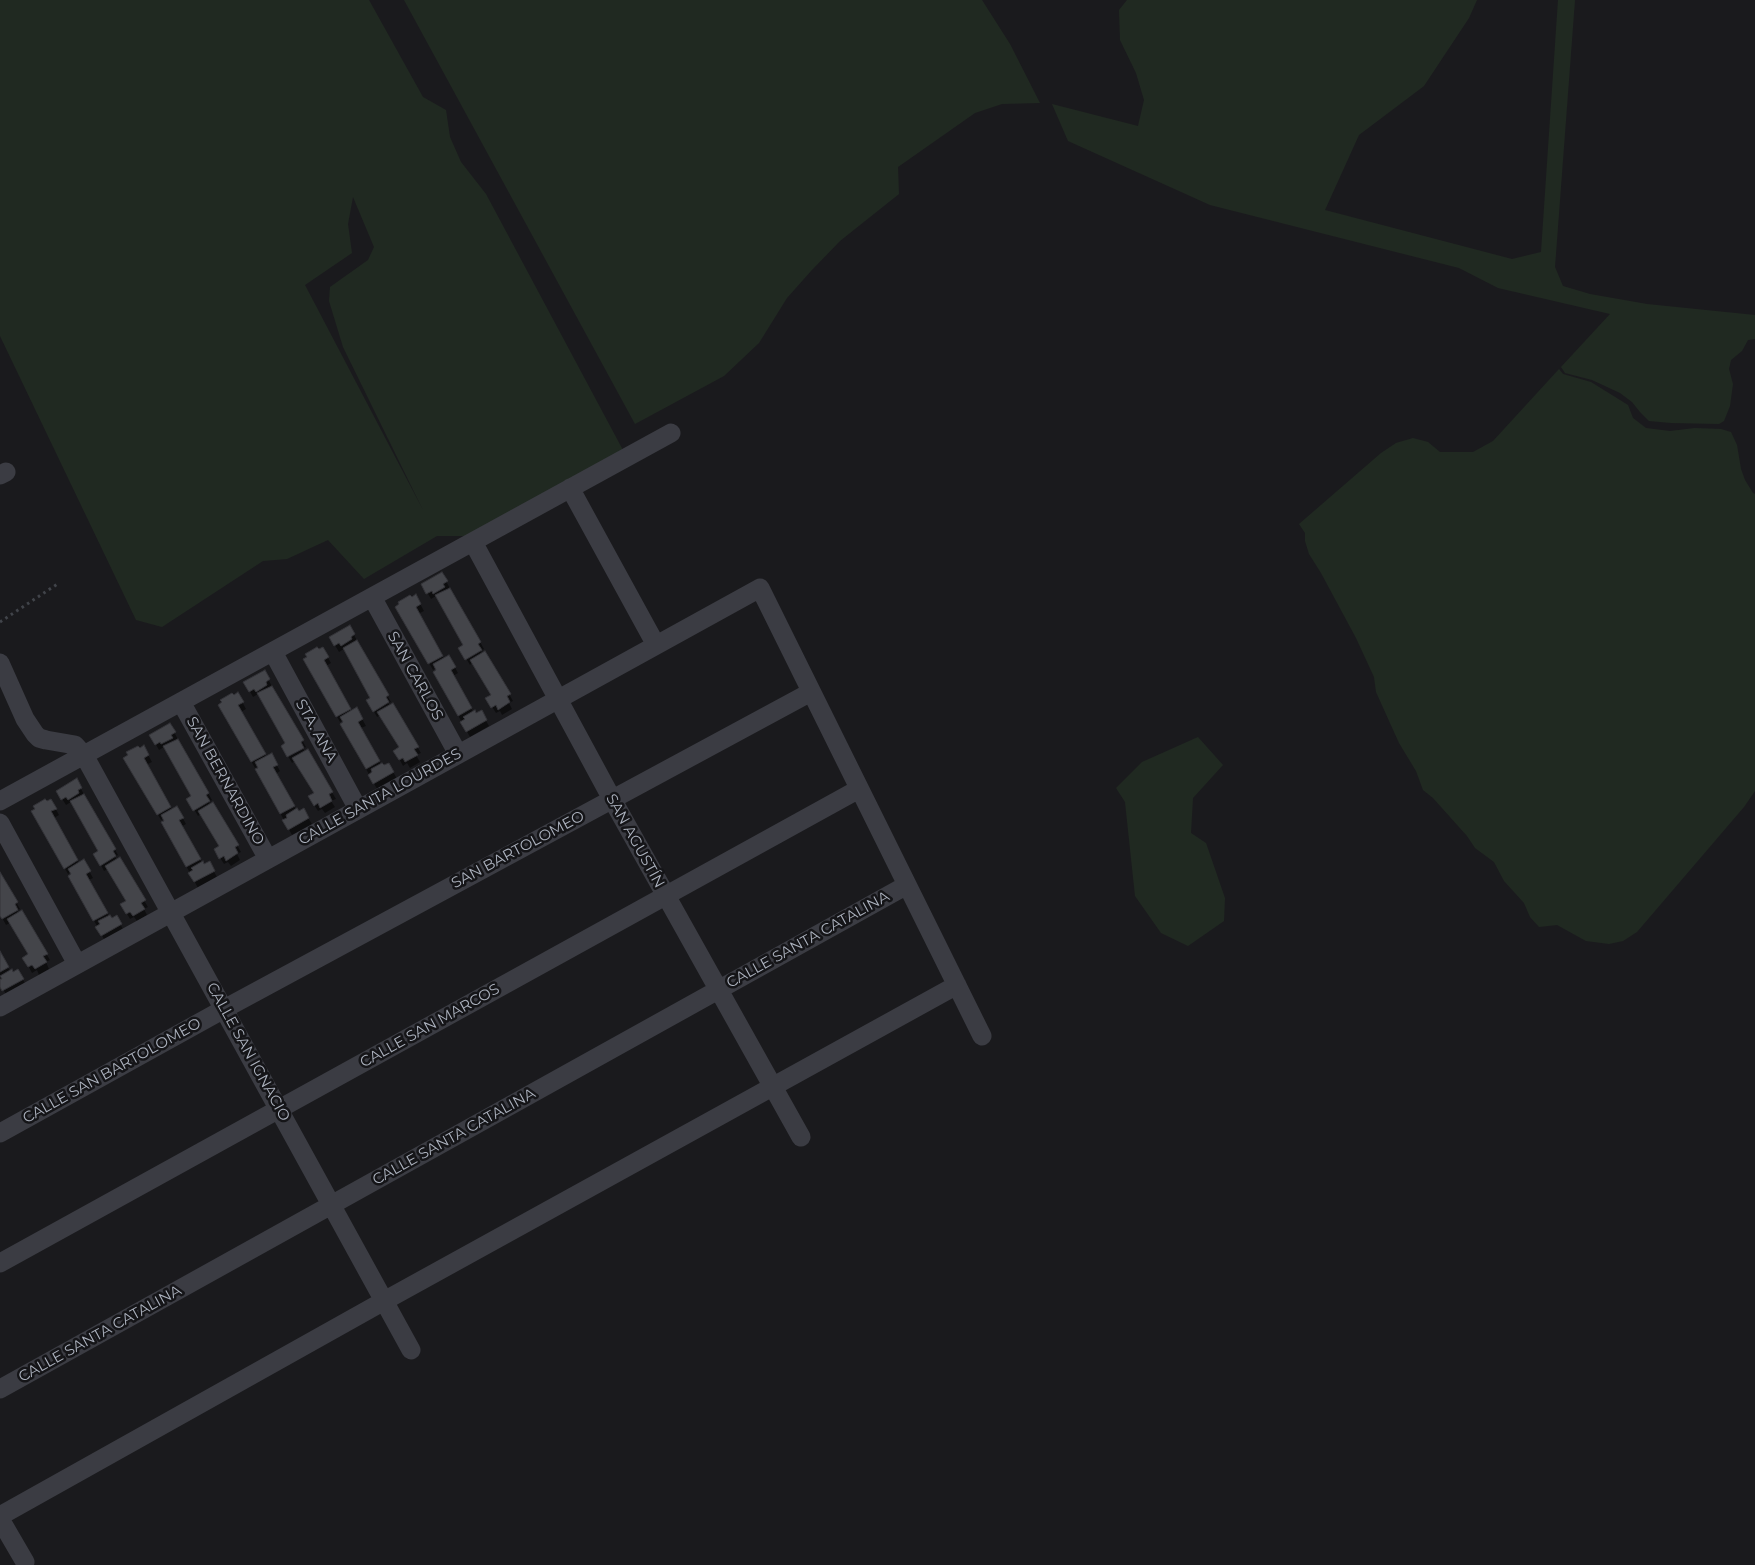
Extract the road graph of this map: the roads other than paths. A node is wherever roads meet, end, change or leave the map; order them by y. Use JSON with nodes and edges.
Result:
{"nodes":[{"id":1,"x":672,"y":433,"type":"dead end"},
{"id":2,"x":570,"y":488,"type":"junction"},
{"id":3,"x":473,"y":542,"type":"junction"},
{"id":4,"x":372,"y":598,"type":"junction"},
{"id":5,"x":656,"y":645,"type":"junction"},
{"id":6,"x":273,"y":652,"type":"junction"},
{"id":7,"x":0,"y":664,"type":"edge"},
{"id":8,"x":812,"y":692,"type":"junction"},
{"id":9,"x":558,"y":699,"type":"junction"},
{"id":10,"x":181,"y":702,"type":"junction"},
{"id":11,"x":458,"y":754,"type":"junction"},
{"id":12,"x":84,"y":755,"type":"junction"},
{"id":13,"x":860,"y":789,"type":"junction"},
{"id":14,"x":612,"y":799,"type":"junction"},
{"id":15,"x":0,"y":802,"type":"edge"},
{"id":16,"x":358,"y":809,"type":"junction"},
{"id":17,"x":0,"y":823,"type":"edge"},
{"id":18,"x":268,"y":859,"type":"junction"},
{"id":19,"x":907,"y":885,"type":"junction"},
{"id":20,"x":666,"y":896,"type":"junction"},
{"id":21,"x":171,"y":913,"type":"junction"},
{"id":22,"x":77,"y":964,"type":"junction"},
{"id":23,"x":957,"y":985,"type":"junction"},
{"id":24,"x":718,"y":990,"type":"junction"},
{"id":25,"x":0,"y":1007,"type":"edge"},
{"id":26,"x":224,"y":1010,"type":"junction"},
{"id":27,"x":982,"y":1036,"type":"dead end"},
{"id":28,"x":773,"y":1088,"type":"junction"},
{"id":29,"x":278,"y":1109,"type":"junction"},
{"id":30,"x":0,"y":1133,"type":"edge"},
{"id":31,"x":801,"y":1137,"type":"dead end"},
{"id":32,"x":331,"y":1205,"type":"junction"},
{"id":33,"x":0,"y":1262,"type":"edge"},
{"id":34,"x":384,"y":1301,"type":"junction"},
{"id":35,"x":411,"y":1350,"type":"dead end"},
{"id":36,"x":0,"y":1389,"type":"edge"},
{"id":37,"x":0,"y":1517,"type":"edge"},
{"id":38,"x":25,"y":1562,"type":"dead end"}],
"edges":[{"from":1,"to":2,"type":"street"},
{"from":2,"to":3,"type":"street"},
{"from":2,"to":5,"type":"street"},
{"from":3,"to":4,"type":"street"},
{"from":3,"to":9,"type":"street","name":"SAN AGUSTÍN"},
{"from":4,"to":6,"type":"street"},
{"from":4,"to":11,"type":"street","name":"SAN CARLOS"},
{"from":5,"to":8,"type":"street","name":"CALLE SANTA LOURDES"},
{"from":5,"to":9,"type":"street","name":"CALLE SANTA LOURDES"},
{"from":6,"to":10,"type":"street"},
{"from":6,"to":16,"type":"street","name":"STA. ANA"},
{"from":7,"to":12,"type":"street"},
{"from":8,"to":13,"type":"street"},
{"from":8,"to":14,"type":"street","name":"SAN BARTOLOMEO"},
{"from":9,"to":11,"type":"street","name":"CALLE SANTA LOURDES"},
{"from":9,"to":14,"type":"street","name":"SAN AGUSTÍN"},
{"from":10,"to":12,"type":"street"},
{"from":10,"to":18,"type":"street","name":"SAN BERNARDINO"},
{"from":11,"to":16,"type":"street","name":"CALLE SANTA LOURDES"},
{"from":12,"to":15,"type":"street"},
{"from":12,"to":21,"type":"street","name":"CALLE SAN IGNACIO"},
{"from":13,"to":19,"type":"street"},
{"from":13,"to":20,"type":"street","name":"CALLE SAN MARCOS"},
{"from":14,"to":20,"type":"street","name":"SAN AGUSTÍN"},
{"from":14,"to":26,"type":"street","name":"SAN BARTOLOMEO"},
{"from":16,"to":18,"type":"street","name":"CALLE SANTA LOURDES"},
{"from":17,"to":22,"type":"street"},
{"from":18,"to":21,"type":"street","name":"CALLE SANTA LOURDES"},
{"from":19,"to":23,"type":"street"},
{"from":19,"to":24,"type":"street","name":"CALLE SANTA CATALINA"},
{"from":20,"to":24,"type":"street","name":"SAN AGUSTÍN"},
{"from":20,"to":29,"type":"street","name":"CALLE SAN MARCOS"},
{"from":21,"to":22,"type":"street","name":"CALLE SANTA LOURDES"},
{"from":21,"to":26,"type":"street","name":"CALLE SAN IGNACIO"},
{"from":22,"to":25,"type":"street","name":"CALLE SANTA LOURDES"},
{"from":23,"to":27,"type":"street"},
{"from":23,"to":28,"type":"street"},
{"from":24,"to":28,"type":"street","name":"SAN AGUSTÍN"},
{"from":24,"to":32,"type":"street","name":"CALLE SANTA CATALINA"},
{"from":26,"to":29,"type":"street","name":"CALLE SAN IGNACIO"},
{"from":26,"to":30,"type":"street","name":"CALLE SAN BARTOLOMEO"},
{"from":28,"to":31,"type":"street","name":"SAN AGUSTÍN"},
{"from":28,"to":34,"type":"street"},
{"from":29,"to":32,"type":"street","name":"CALLE SAN IGNACIO"},
{"from":29,"to":33,"type":"street","name":"CALLE SAN MARCOS"},
{"from":32,"to":34,"type":"street","name":"CALLE SAN IGNACIO"},
{"from":32,"to":36,"type":"street","name":"CALLE SANTA CATALINA"},
{"from":34,"to":35,"type":"street","name":"CALLE SAN IGNACIO"},
{"from":34,"to":37,"type":"street"},
{"from":37,"to":38,"type":"street"}]}
